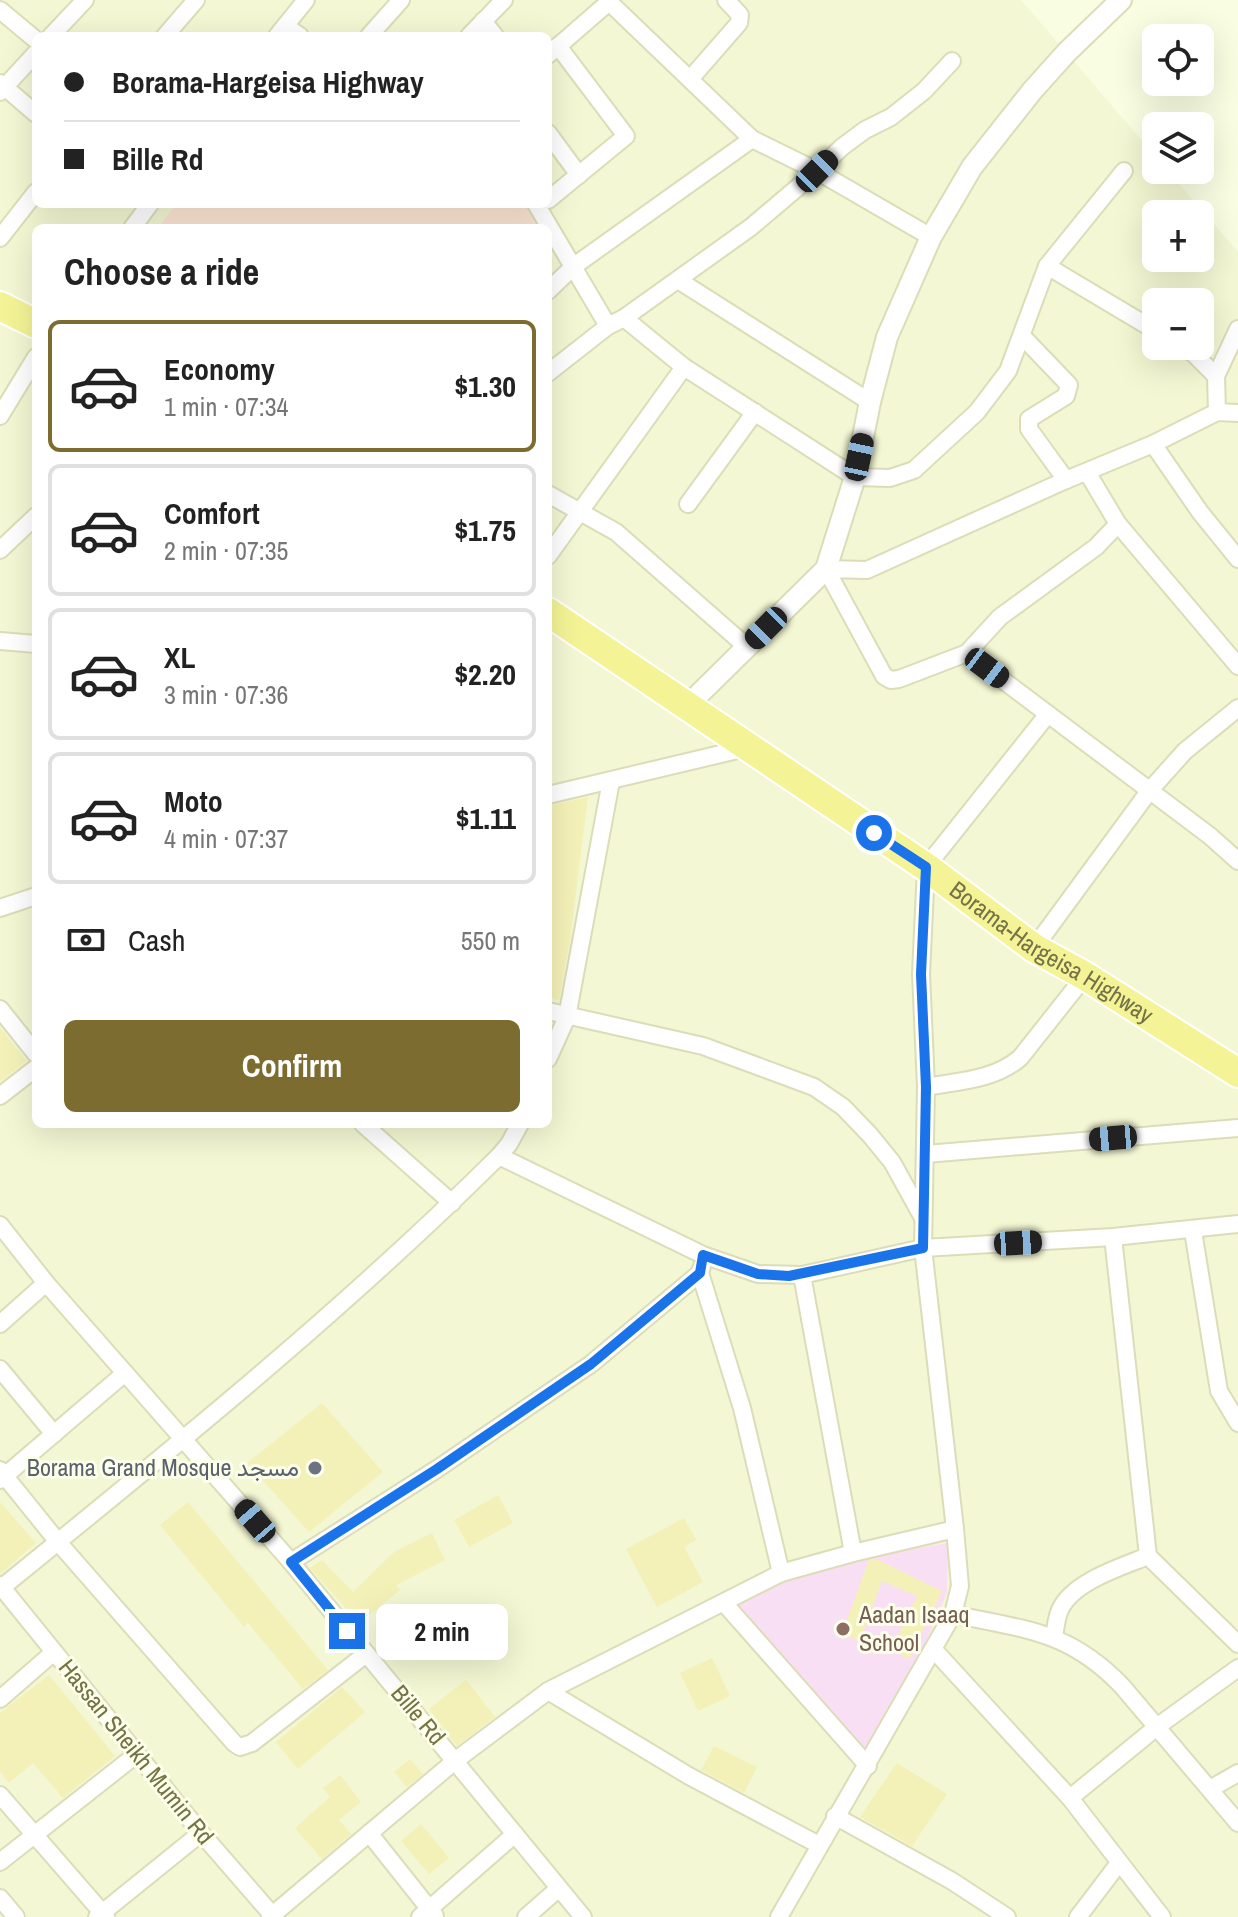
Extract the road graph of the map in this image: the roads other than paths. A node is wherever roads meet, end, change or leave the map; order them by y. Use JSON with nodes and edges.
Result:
{"nodes":[{"id":1,"x":85,"y":0,"type":"edge"},
{"id":2,"x":196,"y":0,"type":"edge"},
{"id":3,"x":306,"y":0,"type":"edge"},
{"id":4,"x":401,"y":0,"type":"edge"},
{"id":5,"x":504,"y":0,"type":"edge"},
{"id":6,"x":726,"y":0,"type":"edge"},
{"id":7,"x":1121,"y":0,"type":"edge"},
{"id":8,"x":608,"y":1,"type":"edge"},
{"id":9,"x":0,"y":10,"type":"edge"},
{"id":10,"x":483,"y":21,"type":"junction"},
{"id":11,"x":281,"y":31,"type":"edge"},
{"id":12,"x":55,"y":32,"type":"edge"},
{"id":13,"x":168,"y":32,"type":"edge"},
{"id":14,"x":373,"y":32,"type":"edge"},
{"id":15,"x":473,"y":32,"type":"edge"},
{"id":16,"x":492,"y":32,"type":"edge"},
{"id":17,"x":32,"y":37,"type":"edge"},
{"id":18,"x":553,"y":51,"type":"edge"},
{"id":19,"x":32,"y":57,"type":"edge"},
{"id":20,"x":952,"y":61,"type":"dead end"},
{"id":21,"x":691,"y":78,"type":"junction"},
{"id":22,"x":1,"y":87,"type":"edge"},
{"id":23,"x":32,"y":111,"type":"edge"},
{"id":24,"x":552,"y":138,"type":"edge"},
{"id":25,"x":752,"y":139,"type":"junction"},
{"id":26,"x":817,"y":171,"type":"junction"},
{"id":27,"x":1124,"y":171,"type":"dead end"},
{"id":28,"x":579,"y":175,"type":"junction"},
{"id":29,"x":552,"y":196,"type":"edge"},
{"id":30,"x":32,"y":197,"type":"edge"},
{"id":31,"x":544,"y":208,"type":"edge"},
{"id":32,"x":931,"y":237,"type":"junction"},
{"id":33,"x":0,"y":238,"type":"edge"},
{"id":34,"x":574,"y":266,"type":"junction"},
{"id":35,"x":1047,"y":266,"type":"junction"},
{"id":36,"x":678,"y":280,"type":"junction"},
{"id":37,"x":552,"y":287,"type":"edge"},
{"id":38,"x":0,"y":306,"type":"edge"},
{"id":39,"x":624,"y":318,"type":"junction"},
{"id":40,"x":32,"y":322,"type":"edge"},
{"id":41,"x":1142,"y":323,"type":"edge"},
{"id":42,"x":608,"y":326,"type":"junction"},
{"id":43,"x":1238,"y":329,"type":"edge"},
{"id":44,"x":1022,"y":336,"type":"junction"},
{"id":45,"x":1200,"y":360,"type":"edge"},
{"id":46,"x":32,"y":364,"type":"edge"},
{"id":47,"x":684,"y":367,"type":"junction"},
{"id":48,"x":552,"y":370,"type":"edge"},
{"id":49,"x":1216,"y":376,"type":"junction"},
{"id":50,"x":870,"y":402,"type":"junction"},
{"id":51,"x":755,"y":412,"type":"junction"},
{"id":52,"x":1217,"y":412,"type":"junction"},
{"id":53,"x":1238,"y":413,"type":"edge"},
{"id":54,"x":0,"y":416,"type":"edge"},
{"id":55,"x":1153,"y":444,"type":"junction"},
{"id":56,"x":1087,"y":472,"type":"junction"},
{"id":57,"x":855,"y":477,"type":"junction"},
{"id":58,"x":1066,"y":480,"type":"junction"},
{"id":59,"x":552,"y":496,"type":"edge"},
{"id":60,"x":688,"y":504,"type":"dead end"},
{"id":61,"x":579,"y":511,"type":"junction"},
{"id":62,"x":32,"y":520,"type":"edge"},
{"id":63,"x":1118,"y":524,"type":"junction"},
{"id":64,"x":0,"y":550,"type":"edge"},
{"id":65,"x":552,"y":550,"type":"edge"},
{"id":66,"x":1238,"y":559,"type":"edge"},
{"id":67,"x":826,"y":569,"type":"junction"},
{"id":68,"x":552,"y":615,"type":"edge"},
{"id":69,"x":0,"y":641,"type":"edge"},
{"id":70,"x":32,"y":644,"type":"edge"},
{"id":71,"x":747,"y":647,"type":"junction"},
{"id":72,"x":967,"y":653,"type":"junction"},
{"id":73,"x":1238,"y":666,"type":"edge"},
{"id":74,"x":687,"y":706,"type":"junction"},
{"id":75,"x":1238,"y":708,"type":"edge"},
{"id":76,"x":1048,"y":714,"type":"junction"},
{"id":77,"x":746,"y":748,"type":"junction"},
{"id":78,"x":611,"y":781,"type":"junction"},
{"id":79,"x":1150,"y":790,"type":"junction"},
{"id":80,"x":552,"y":794,"type":"edge"},
{"id":81,"x":1238,"y":861,"type":"edge"},
{"id":82,"x":926,"y":867,"type":"junction"},
{"id":83,"x":32,"y":897,"type":"edge"},
{"id":84,"x":0,"y":908,"type":"edge"},
{"id":85,"x":1034,"y":948,"type":"junction"},
{"id":86,"x":1085,"y":976,"type":"junction"},
{"id":87,"x":0,"y":1009,"type":"edge"},
{"id":88,"x":552,"y":1012,"type":"edge"},
{"id":89,"x":567,"y":1017,"type":"junction"},
{"id":90,"x":32,"y":1049,"type":"edge"},
{"id":91,"x":552,"y":1050,"type":"edge"},
{"id":92,"x":32,"y":1071,"type":"edge"},
{"id":93,"x":1238,"y":1073,"type":"edge"},
{"id":94,"x":926,"y":1087,"type":"junction"},
{"id":95,"x":0,"y":1096,"type":"edge"},
{"id":96,"x":368,"y":1128,"type":"edge"},
{"id":97,"x":517,"y":1128,"type":"edge"},
{"id":98,"x":1238,"y":1128,"type":"edge"},
{"id":99,"x":926,"y":1154,"type":"junction"},
{"id":100,"x":499,"y":1156,"type":"junction"},
{"id":101,"x":452,"y":1203,"type":"junction"},
{"id":102,"x":924,"y":1220,"type":"junction"},
{"id":103,"x":1238,"y":1224,"type":"edge"},
{"id":104,"x":0,"y":1225,"type":"edge"},
{"id":105,"x":1193,"y":1231,"type":"junction"},
{"id":106,"x":1113,"y":1237,"type":"junction"},
{"id":107,"x":923,"y":1248,"type":"junction"},
{"id":108,"x":703,"y":1255,"type":"junction"},
{"id":109,"x":700,"y":1273,"type":"junction"},
{"id":110,"x":802,"y":1275,"type":"junction"},
{"id":111,"x":46,"y":1283,"type":"junction"},
{"id":112,"x":0,"y":1324,"type":"edge"},
{"id":113,"x":0,"y":1369,"type":"edge"},
{"id":114,"x":125,"y":1373,"type":"junction"},
{"id":115,"x":1238,"y":1423,"type":"edge"},
{"id":116,"x":54,"y":1434,"type":"junction"},
{"id":117,"x":184,"y":1438,"type":"junction"},
{"id":118,"x":2,"y":1475,"type":"edge"},
{"id":119,"x":955,"y":1529,"type":"junction"},
{"id":120,"x":58,"y":1542,"type":"junction"},
{"id":121,"x":853,"y":1553,"type":"junction"},
{"id":122,"x":1148,"y":1556,"type":"junction"},
{"id":123,"x":291,"y":1562,"type":"junction"},
{"id":124,"x":781,"y":1573,"type":"junction"},
{"id":125,"x":1,"y":1587,"type":"edge"},
{"id":126,"x":724,"y":1603,"type":"junction"},
{"id":127,"x":953,"y":1614,"type":"junction"},
{"id":128,"x":1054,"y":1636,"type":"junction"},
{"id":129,"x":1238,"y":1644,"type":"edge"},
{"id":130,"x":934,"y":1650,"type":"junction"},
{"id":131,"x":54,"y":1652,"type":"junction"},
{"id":132,"x":366,"y":1654,"type":"junction"},
{"id":133,"x":1238,"y":1668,"type":"edge"},
{"id":134,"x":548,"y":1691,"type":"junction"},
{"id":135,"x":0,"y":1699,"type":"edge"},
{"id":136,"x":1158,"y":1726,"type":"junction"},
{"id":137,"x":137,"y":1754,"type":"junction"},
{"id":138,"x":456,"y":1760,"type":"junction"},
{"id":139,"x":868,"y":1766,"type":"junction"},
{"id":140,"x":1238,"y":1773,"type":"edge"},
{"id":141,"x":1210,"y":1789,"type":"junction"},
{"id":142,"x":0,"y":1795,"type":"edge"},
{"id":143,"x":1070,"y":1798,"type":"junction"},
{"id":144,"x":835,"y":1816,"type":"junction"},
{"id":145,"x":1238,"y":1823,"type":"edge"},
{"id":146,"x":201,"y":1833,"type":"junction"},
{"id":147,"x":369,"y":1833,"type":"junction"},
{"id":148,"x":35,"y":1834,"type":"junction"},
{"id":149,"x":515,"y":1834,"type":"junction"},
{"id":150,"x":819,"y":1845,"type":"junction"},
{"id":151,"x":0,"y":1862,"type":"edge"},
{"id":152,"x":1119,"y":1863,"type":"junction"},
{"id":153,"x":558,"y":1889,"type":"junction"},
{"id":154,"x":0,"y":1898,"type":"edge"},
{"id":155,"x":428,"y":1914,"type":"edge"},
{"id":156,"x":102,"y":1916,"type":"edge"},
{"id":157,"x":272,"y":1916,"type":"edge"},
{"id":158,"x":16,"y":1917,"type":"edge"},
{"id":159,"x":526,"y":1917,"type":"edge"},
{"id":160,"x":583,"y":1917,"type":"edge"},
{"id":161,"x":779,"y":1917,"type":"edge"},
{"id":162,"x":1007,"y":1917,"type":"edge"},
{"id":163,"x":1078,"y":1917,"type":"edge"},
{"id":164,"x":1162,"y":1917,"type":"edge"}],
"edges":[{"from":1,"to":12,"type":"street"},
{"from":2,"to":13,"type":"street"},
{"from":3,"to":11,"type":"street"},
{"from":4,"to":14,"type":"street"},
{"from":5,"to":10,"type":"street"},
{"from":6,"to":21,"type":"street"},
{"from":7,"to":32,"type":"street"},
{"from":8,"to":18,"type":"street"},
{"from":8,"to":21,"type":"street"},
{"from":9,"to":17,"type":"street"},
{"from":10,"to":15,"type":"street"},
{"from":10,"to":16,"type":"street"},
{"from":18,"to":28,"type":"street"},
{"from":19,"to":22,"type":"street"},
{"from":20,"to":26,"type":"street"},
{"from":21,"to":25,"type":"street"},
{"from":22,"to":23,"type":"street"},
{"from":24,"to":28,"type":"street"},
{"from":25,"to":26,"type":"street"},
{"from":25,"to":34,"type":"street"},
{"from":26,"to":32,"type":"street"},
{"from":26,"to":36,"type":"street"},
{"from":27,"to":35,"type":"street"},
{"from":28,"to":29,"type":"street"},
{"from":30,"to":33,"type":"street"},
{"from":31,"to":34,"type":"street"},
{"from":32,"to":50,"type":"street"},
{"from":34,"to":37,"type":"street"},
{"from":34,"to":42,"type":"street"},
{"from":35,"to":41,"type":"street"},
{"from":35,"to":44,"type":"street"},
{"from":36,"to":39,"type":"street"},
{"from":36,"to":50,"type":"street"},
{"from":38,"to":40,"type":"highway"},
{"from":39,"to":42,"type":"street"},
{"from":39,"to":47,"type":"street"},
{"from":42,"to":48,"type":"street"},
{"from":43,"to":49,"type":"street"},
{"from":44,"to":57,"type":"street"},
{"from":44,"to":58,"type":"street"},
{"from":45,"to":49,"type":"street"},
{"from":46,"to":54,"type":"street"},
{"from":47,"to":51,"type":"street"},
{"from":47,"to":61,"type":"street"},
{"from":49,"to":52,"type":"street"},
{"from":50,"to":57,"type":"street"},
{"from":51,"to":57,"type":"street"},
{"from":51,"to":60,"type":"street"},
{"from":52,"to":53,"type":"street"},
{"from":52,"to":55,"type":"street"},
{"from":55,"to":56,"type":"street"},
{"from":55,"to":66,"type":"street"},
{"from":56,"to":58,"type":"street"},
{"from":56,"to":63,"type":"street"},
{"from":57,"to":67,"type":"street"},
{"from":58,"to":67,"type":"street"},
{"from":59,"to":61,"type":"street"},
{"from":61,"to":65,"type":"street"},
{"from":61,"to":71,"type":"street"},
{"from":62,"to":64,"type":"street"},
{"from":63,"to":72,"type":"street"},
{"from":63,"to":73,"type":"street"},
{"from":67,"to":71,"type":"street"},
{"from":67,"to":72,"type":"street"},
{"from":68,"to":74,"type":"highway","name":"Borama-Hargeisa Highway"},
{"from":69,"to":70,"type":"street"},
{"from":71,"to":74,"type":"street"},
{"from":72,"to":76,"type":"street"},
{"from":74,"to":77,"type":"highway","name":"Borama-Hargeisa Highway"},
{"from":75,"to":79,"type":"street"},
{"from":76,"to":79,"type":"street"},
{"from":76,"to":82,"type":"street"},
{"from":77,"to":78,"type":"street"},
{"from":77,"to":82,"type":"highway","name":"Borama-Hargeisa Highway"},
{"from":78,"to":80,"type":"street"},
{"from":78,"to":89,"type":"street"},
{"from":79,"to":81,"type":"street"},
{"from":79,"to":85,"type":"street"},
{"from":82,"to":85,"type":"highway","name":"Borama-Hargeisa Highway"},
{"from":82,"to":94,"type":"street"},
{"from":83,"to":84,"type":"street"},
{"from":85,"to":86,"type":"highway","name":"Borama-Hargeisa Highway"},
{"from":86,"to":93,"type":"highway","name":"Borama-Hargeisa Highway"},
{"from":86,"to":94,"type":"street"},
{"from":87,"to":90,"type":"street"},
{"from":88,"to":89,"type":"street"},
{"from":89,"to":91,"type":"street"},
{"from":89,"to":102,"type":"street"},
{"from":92,"to":95,"type":"street"},
{"from":94,"to":99,"type":"street"},
{"from":96,"to":101,"type":"street"},
{"from":97,"to":100,"type":"street"},
{"from":98,"to":99,"type":"street"},
{"from":99,"to":102,"type":"street"},
{"from":100,"to":101,"type":"street"},
{"from":100,"to":108,"type":"street"},
{"from":101,"to":117,"type":"street"},
{"from":102,"to":107,"type":"street"},
{"from":103,"to":105,"type":"street"},
{"from":104,"to":111,"type":"street","name":"Bille Rd"},
{"from":105,"to":106,"type":"street"},
{"from":105,"to":115,"type":"street"},
{"from":106,"to":107,"type":"street"},
{"from":106,"to":122,"type":"street"},
{"from":107,"to":110,"type":"street"},
{"from":107,"to":119,"type":"street"},
{"from":108,"to":109,"type":"street"},
{"from":108,"to":110,"type":"street"},
{"from":109,"to":123,"type":"street"},
{"from":109,"to":124,"type":"street"},
{"from":110,"to":121,"type":"street"},
{"from":111,"to":112,"type":"street"},
{"from":111,"to":114,"type":"street","name":"Bille Rd"},
{"from":113,"to":116,"type":"street"},
{"from":114,"to":116,"type":"street"},
{"from":114,"to":117,"type":"street","name":"Bille Rd"},
{"from":116,"to":118,"type":"street"},
{"from":117,"to":120,"type":"street"},
{"from":117,"to":123,"type":"street","name":"Bille Rd"},
{"from":118,"to":120,"type":"street"},
{"from":119,"to":121,"type":"street"},
{"from":119,"to":127,"type":"street"},
{"from":120,"to":125,"type":"street"},
{"from":120,"to":132,"type":"street"},
{"from":121,"to":124,"type":"street"},
{"from":122,"to":128,"type":"street"},
{"from":122,"to":129,"type":"street"},
{"from":123,"to":132,"type":"street","name":"Bille Rd"},
{"from":124,"to":126,"type":"street"},
{"from":125,"to":131,"type":"street","name":"Hassan Sheikh Mumin Rd"},
{"from":126,"to":134,"type":"street"},
{"from":126,"to":139,"type":"street"},
{"from":127,"to":128,"type":"street"},
{"from":127,"to":130,"type":"street"},
{"from":128,"to":136,"type":"street"},
{"from":130,"to":139,"type":"street"},
{"from":130,"to":143,"type":"street"},
{"from":131,"to":135,"type":"street"},
{"from":131,"to":137,"type":"street","name":"Hassan Sheikh Mumin Rd"},
{"from":132,"to":138,"type":"street","name":"Bille Rd"},
{"from":133,"to":136,"type":"street"},
{"from":134,"to":138,"type":"street"},
{"from":134,"to":150,"type":"street"},
{"from":136,"to":141,"type":"street"},
{"from":136,"to":143,"type":"street"},
{"from":137,"to":146,"type":"street","name":"Hassan Sheikh Mumin Rd"},
{"from":137,"to":148,"type":"street"},
{"from":138,"to":147,"type":"street"},
{"from":138,"to":149,"type":"street","name":"Bille Rd"},
{"from":139,"to":144,"type":"street"},
{"from":140,"to":141,"type":"street"},
{"from":141,"to":145,"type":"street"},
{"from":142,"to":148,"type":"street"},
{"from":143,"to":152,"type":"street"},
{"from":144,"to":150,"type":"street"},
{"from":144,"to":162,"type":"street"},
{"from":146,"to":156,"type":"street"},
{"from":146,"to":157,"type":"street","name":"Hassan Sheikh Mumin Rd"},
{"from":147,"to":155,"type":"street"},
{"from":147,"to":157,"type":"street"},
{"from":148,"to":151,"type":"street"},
{"from":148,"to":156,"type":"street"},
{"from":149,"to":153,"type":"street","name":"Bille Rd"},
{"from":149,"to":155,"type":"street"},
{"from":150,"to":161,"type":"street"},
{"from":152,"to":163,"type":"street"},
{"from":152,"to":164,"type":"street"},
{"from":153,"to":159,"type":"street"},
{"from":153,"to":160,"type":"street","name":"Bille Rd"},
{"from":154,"to":158,"type":"street"}]}
